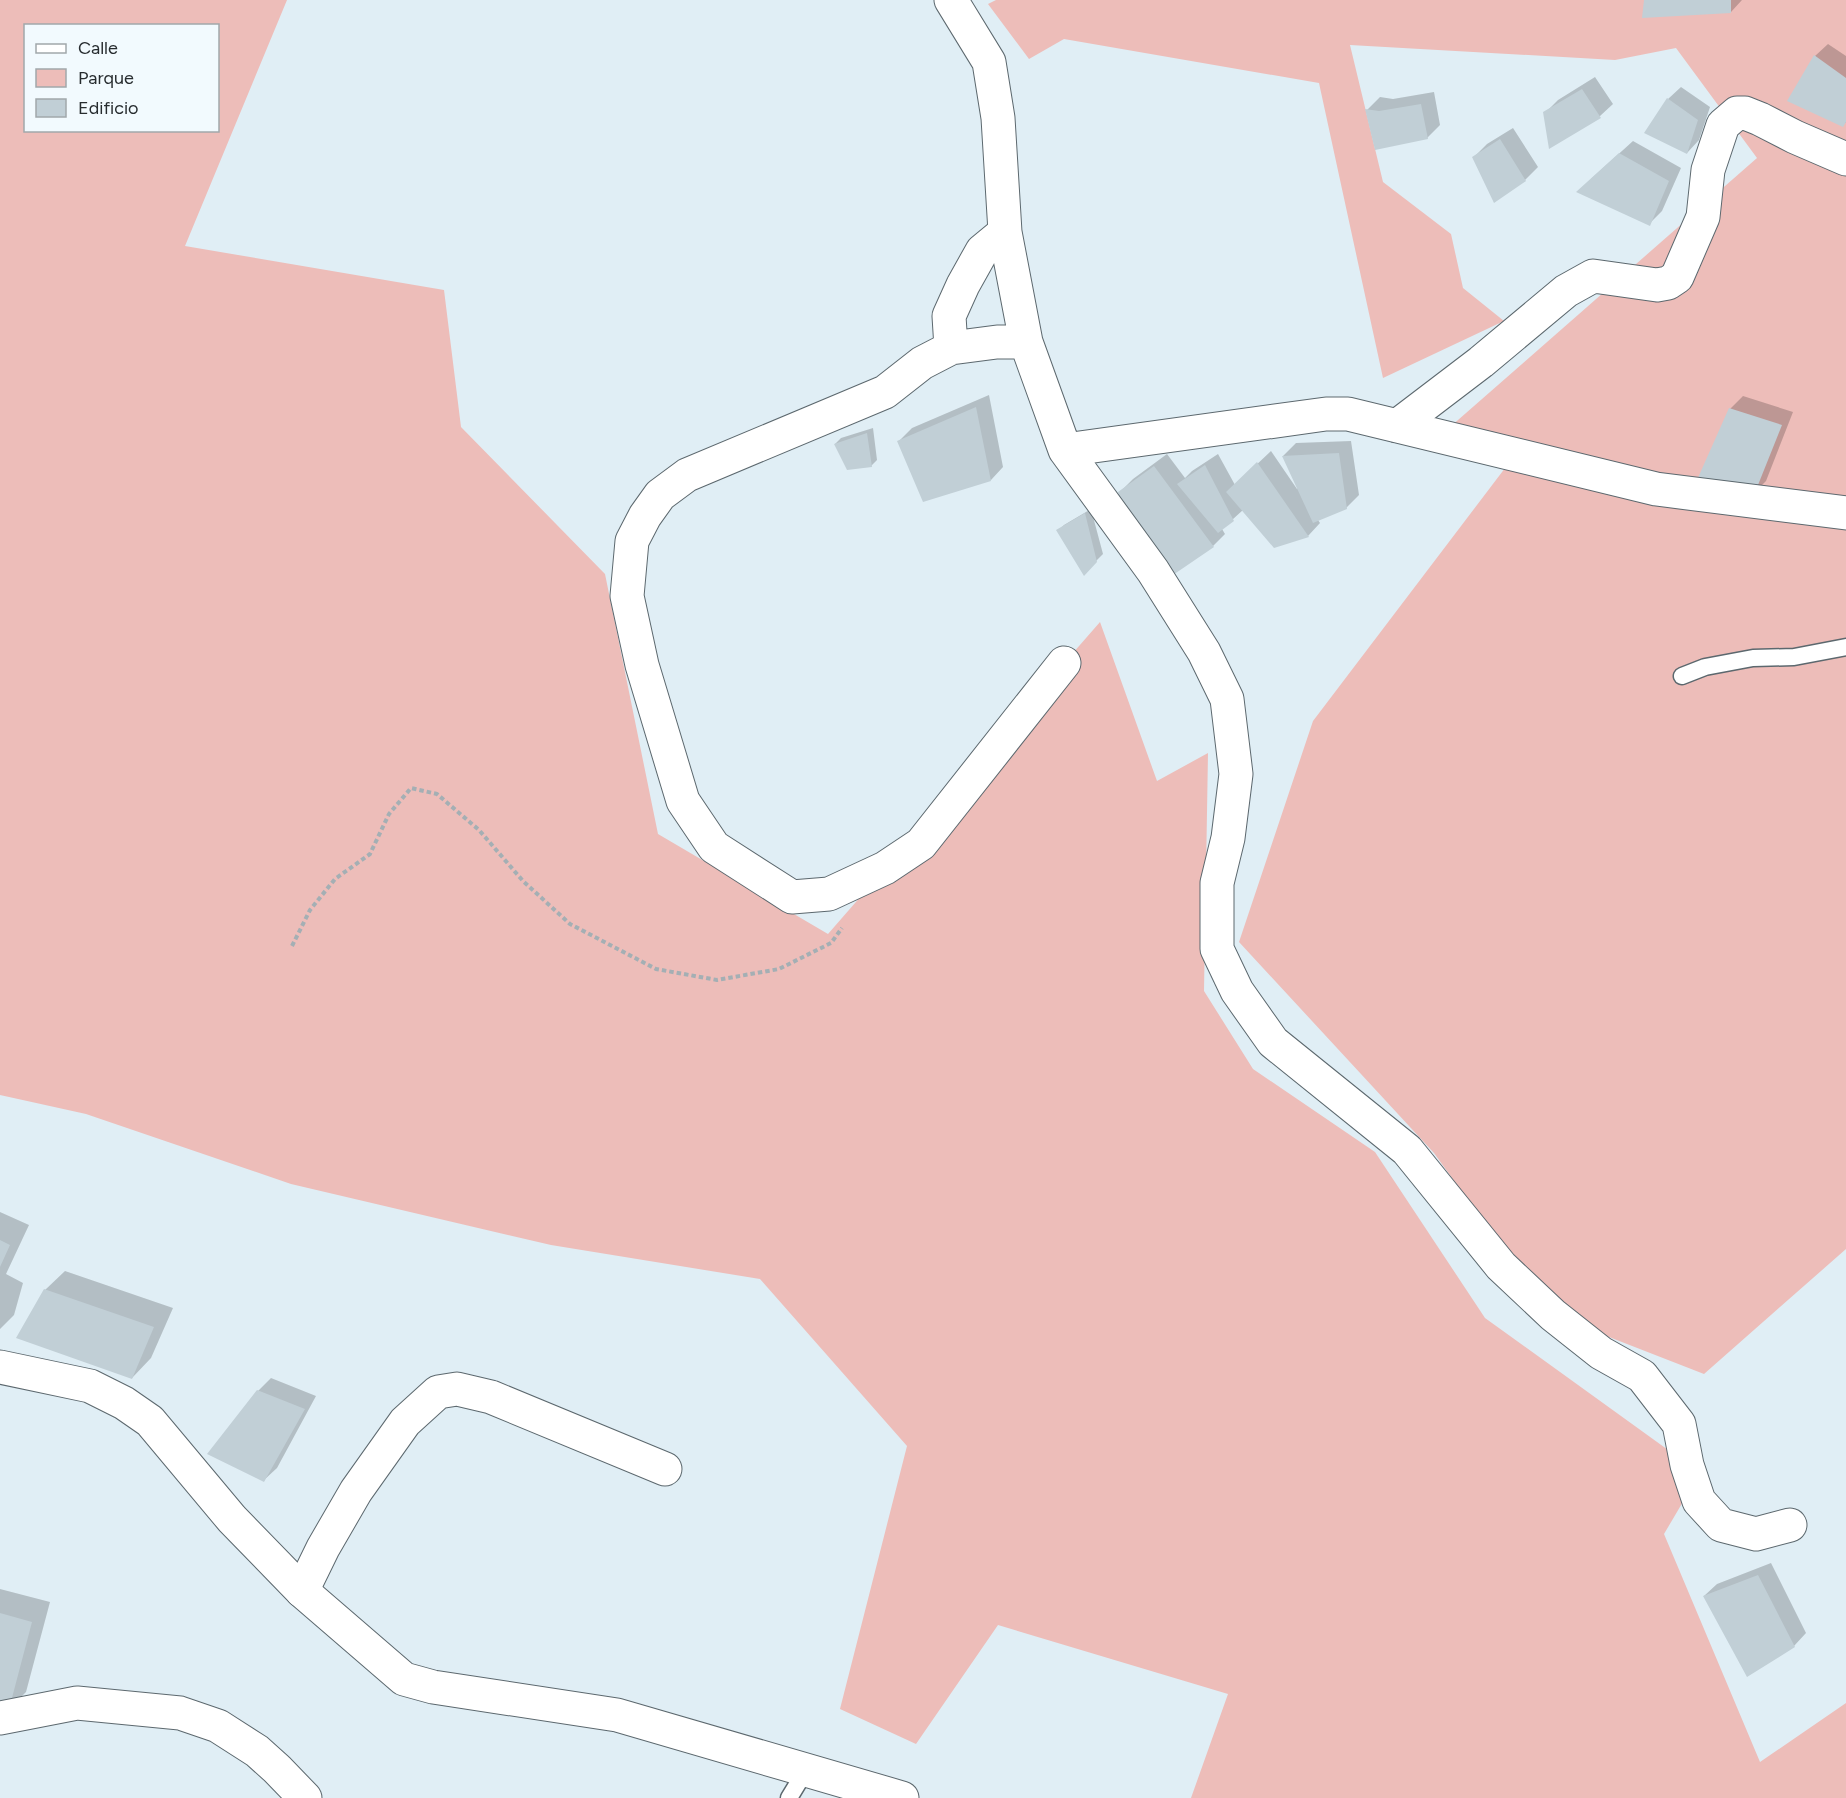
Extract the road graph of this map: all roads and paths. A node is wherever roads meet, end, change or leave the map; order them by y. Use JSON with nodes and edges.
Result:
{"nodes":[{"id":1,"x":951,"y":0,"type":"edge"},
{"id":2,"x":1846,"y":159,"type":"edge"},
{"id":3,"x":1005,"y":232,"type":"junction"},
{"id":4,"x":1026,"y":342,"type":"junction"},
{"id":5,"x":951,"y":348,"type":"junction"},
{"id":6,"x":1397,"y":426,"type":"junction"},
{"id":7,"x":1065,"y":450,"type":"junction"},
{"id":8,"x":1846,"y":513,"type":"edge"},
{"id":9,"x":1846,"y":646,"type":"edge"},
{"id":10,"x":1064,"y":663,"type":"dead end"},
{"id":11,"x":1682,"y":676,"type":"dead end"},
{"id":12,"x":844,"y":925,"type":"dead end"},
{"id":13,"x":292,"y":946,"type":"dead end"},
{"id":14,"x":0,"y":1367,"type":"edge"},
{"id":15,"x":664,"y":1469,"type":"dead end"},
{"id":16,"x":1790,"y":1525,"type":"dead end"},
{"id":17,"x":302,"y":1591,"type":"junction"},
{"id":18,"x":0,"y":1718,"type":"edge"},
{"id":19,"x":806,"y":1770,"type":"junction"},
{"id":20,"x":304,"y":1798,"type":"edge"},
{"id":21,"x":789,"y":1798,"type":"edge"},
{"id":22,"x":902,"y":1798,"type":"edge"}],
"edges":[{"from":1,"to":3,"type":"street"},
{"from":2,"to":6,"type":"street"},
{"from":3,"to":4,"type":"street"},
{"from":3,"to":5,"type":"street"},
{"from":4,"to":5,"type":"street"},
{"from":4,"to":7,"type":"street"},
{"from":5,"to":10,"type":"street"},
{"from":6,"to":7,"type":"street"},
{"from":6,"to":8,"type":"street"},
{"from":7,"to":16,"type":"street"},
{"from":9,"to":11,"type":"lane"},
{"from":12,"to":13,"type":"path"},
{"from":14,"to":17,"type":"street"},
{"from":15,"to":17,"type":"street"},
{"from":17,"to":19,"type":"street"},
{"from":18,"to":20,"type":"street"},
{"from":19,"to":21,"type":"lane"},
{"from":19,"to":22,"type":"street"}]}
